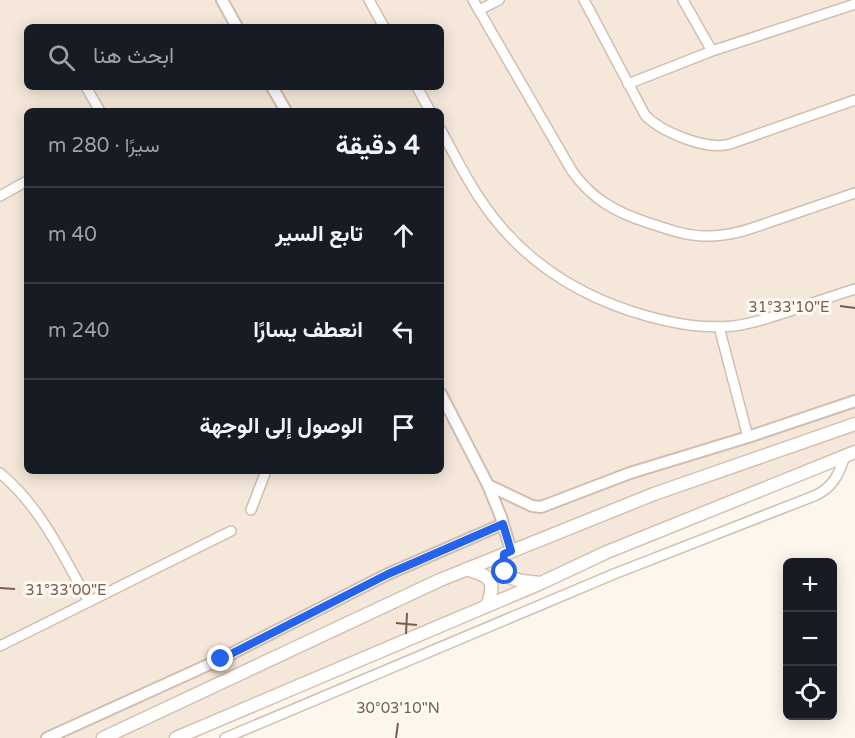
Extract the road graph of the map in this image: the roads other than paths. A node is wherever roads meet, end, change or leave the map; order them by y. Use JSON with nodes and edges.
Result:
{"nodes":[{"id":1,"x":222,"y":0,"type":"edge"},
{"id":2,"x":369,"y":0,"type":"edge"},
{"id":3,"x":473,"y":0,"type":"edge"},
{"id":4,"x":499,"y":0,"type":"edge"},
{"id":5,"x":584,"y":0,"type":"edge"},
{"id":6,"x":683,"y":0,"type":"edge"},
{"id":7,"x":855,"y":4,"type":"edge"},
{"id":8,"x":479,"y":10,"type":"junction"},
{"id":9,"x":235,"y":24,"type":"edge"},
{"id":10,"x":382,"y":24,"type":"edge"},
{"id":11,"x":712,"y":51,"type":"junction"},
{"id":12,"x":628,"y":84,"type":"junction"},
{"id":13,"x":89,"y":90,"type":"edge"},
{"id":14,"x":274,"y":90,"type":"edge"},
{"id":15,"x":419,"y":90,"type":"edge"},
{"id":16,"x":855,"y":100,"type":"edge"},
{"id":17,"x":98,"y":108,"type":"edge"},
{"id":18,"x":284,"y":108,"type":"edge"},
{"id":19,"x":428,"y":108,"type":"edge"},
{"id":20,"x":444,"y":136,"type":"edge"},
{"id":21,"x":24,"y":183,"type":"edge"},
{"id":22,"x":855,"y":193,"type":"edge"},
{"id":23,"x":0,"y":196,"type":"edge"},
{"id":24,"x":855,"y":289,"type":"edge"},
{"id":25,"x":719,"y":327,"type":"junction"},
{"id":26,"x":444,"y":400,"type":"edge"},
{"id":27,"x":855,"y":401,"type":"edge"},
{"id":28,"x":855,"y":424,"type":"edge"},
{"id":29,"x":748,"y":437,"type":"junction"},
{"id":30,"x":850,"y":454,"type":"edge"},
{"id":31,"x":0,"y":473,"type":"edge"},
{"id":32,"x":265,"y":474,"type":"edge"},
{"id":33,"x":488,"y":485,"type":"junction"},
{"id":34,"x":251,"y":510,"type":"dead end"},
{"id":35,"x":503,"y":524,"type":"junction"},
{"id":36,"x":231,"y":531,"type":"dead end"},
{"id":37,"x":507,"y":553,"type":"junction"},
{"id":38,"x":466,"y":569,"type":"junction"},
{"id":39,"x":541,"y":583,"type":"junction"},
{"id":40,"x":89,"y":602,"type":"junction"},
{"id":41,"x":487,"y":606,"type":"junction"},
{"id":42,"x":0,"y":646,"type":"edge"},
{"id":43,"x":47,"y":738,"type":"edge"},
{"id":44,"x":103,"y":738,"type":"edge"},
{"id":45,"x":176,"y":738,"type":"edge"},
{"id":46,"x":225,"y":738,"type":"edge"}],
"edges":[{"from":1,"to":9,"type":"street"},
{"from":2,"to":10,"type":"street"},
{"from":3,"to":8,"type":"street"},
{"from":4,"to":8,"type":"street"},
{"from":5,"to":12,"type":"street"},
{"from":6,"to":11,"type":"street"},
{"from":7,"to":11,"type":"street"},
{"from":8,"to":22,"type":"street"},
{"from":11,"to":12,"type":"street"},
{"from":12,"to":16,"type":"street"},
{"from":13,"to":17,"type":"street"},
{"from":14,"to":18,"type":"street"},
{"from":15,"to":19,"type":"street"},
{"from":20,"to":25,"type":"street"},
{"from":21,"to":23,"type":"street"},
{"from":24,"to":25,"type":"street"},
{"from":25,"to":29,"type":"street"},
{"from":26,"to":33,"type":"street"},
{"from":27,"to":29,"type":"street"},
{"from":28,"to":37,"type":"main road"},
{"from":29,"to":33,"type":"street"},
{"from":30,"to":39,"type":"main road"},
{"from":30,"to":46,"type":"street"},
{"from":31,"to":40,"type":"street"},
{"from":32,"to":34,"type":"street"},
{"from":33,"to":35,"type":"street"},
{"from":35,"to":37,"type":"street"},
{"from":35,"to":43,"type":"street"},
{"from":36,"to":40,"type":"street"},
{"from":37,"to":38,"type":"main road"},
{"from":37,"to":39,"type":"main road"},
{"from":38,"to":41,"type":"main road"},
{"from":38,"to":44,"type":"main road"},
{"from":39,"to":41,"type":"main road"},
{"from":40,"to":42,"type":"street"},
{"from":41,"to":45,"type":"main road"}]}
